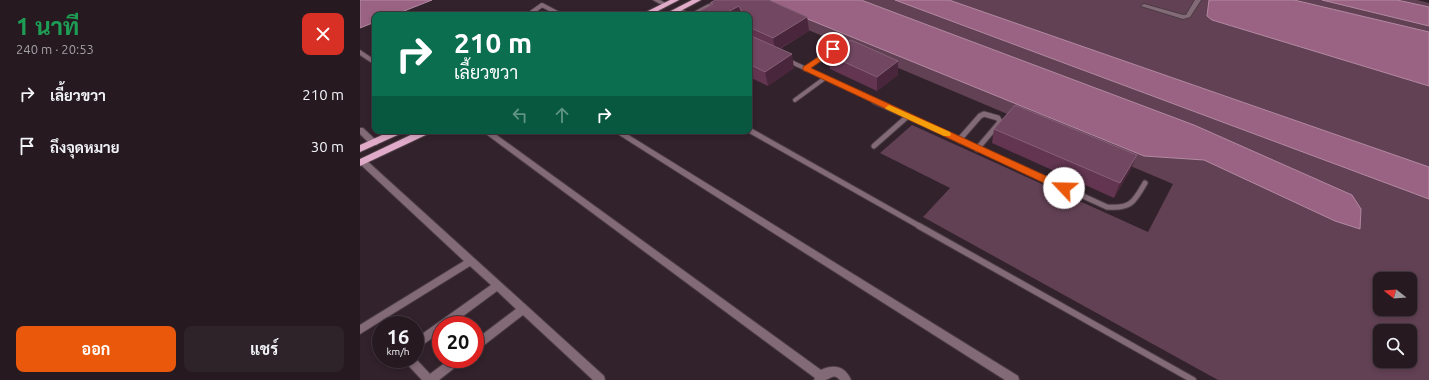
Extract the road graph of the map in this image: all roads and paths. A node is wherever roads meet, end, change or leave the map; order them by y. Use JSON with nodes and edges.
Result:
{"nodes":[{"id":1,"x":656,"y":0,"type":"edge"},
{"id":2,"x":676,"y":0,"type":"edge"},
{"id":3,"x":698,"y":0,"type":"edge"},
{"id":4,"x":1198,"y":0,"type":"edge"},
{"id":5,"x":666,"y":5,"type":"junction"},
{"id":6,"x":709,"y":6,"type":"edge"},
{"id":7,"x":1144,"y":6,"type":"dead end"},
{"id":8,"x":678,"y":10,"type":"junction"},
{"id":9,"x":532,"y":12,"type":"edge"},
{"id":10,"x":555,"y":12,"type":"edge"},
{"id":11,"x":651,"y":12,"type":"edge"},
{"id":12,"x":674,"y":12,"type":"edge"},
{"id":13,"x":682,"y":12,"type":"edge"},
{"id":14,"x":698,"y":12,"type":"edge"},
{"id":15,"x":833,"y":49,"type":"dead end"},
{"id":16,"x":360,"y":52,"type":"edge"},
{"id":17,"x":784,"y":59,"type":"edge"},
{"id":18,"x":372,"y":61,"type":"edge"},
{"id":19,"x":805,"y":69,"type":"junction"},
{"id":20,"x":825,"y":78,"type":"junction"},
{"id":21,"x":795,"y":100,"type":"dead end"},
{"id":22,"x":908,"y":116,"type":"junction"},
{"id":23,"x":360,"y":130,"type":"edge"},
{"id":24,"x":752,"y":132,"type":"edge"},
{"id":25,"x":393,"y":134,"type":"edge"},
{"id":26,"x":421,"y":134,"type":"edge"},
{"id":27,"x":490,"y":134,"type":"edge"},
{"id":28,"x":622,"y":134,"type":"edge"},
{"id":29,"x":959,"y":140,"type":"junction"},
{"id":30,"x":374,"y":143,"type":"junction"},
{"id":31,"x":874,"y":146,"type":"dead end"},
{"id":32,"x":360,"y":149,"type":"edge"},
{"id":33,"x":977,"y":149,"type":"junction"},
{"id":34,"x":362,"y":162,"type":"edge"},
{"id":35,"x":1145,"y":182,"type":"dead end"},
{"id":36,"x":471,"y":261,"type":"junction"},
{"id":37,"x":498,"y":285,"type":"junction"},
{"id":38,"x":524,"y":309,"type":"junction"},
{"id":39,"x":456,"y":316,"type":"edge"},
{"id":40,"x":360,"y":330,"type":"edge"},
{"id":41,"x":484,"y":339,"type":"edge"},
{"id":42,"x":418,"y":368,"type":"edge"},
{"id":43,"x":446,"y":368,"type":"edge"},
{"id":44,"x":820,"y":378,"type":"edge"},
{"id":45,"x":430,"y":380,"type":"edge"},
{"id":46,"x":600,"y":380,"type":"edge"},
{"id":47,"x":846,"y":380,"type":"edge"},
{"id":48,"x":1014,"y":380,"type":"edge"},
{"id":49,"x":1193,"y":380,"type":"edge"}],
"edges":[{"from":1,"to":5,"type":"street"},
{"from":2,"to":5,"type":"main road"},
{"from":3,"to":8,"type":"main road"},
{"from":4,"to":7,"type":"street"},
{"from":5,"to":11,"type":"main road"},
{"from":6,"to":14,"type":"lane"},
{"from":8,"to":12,"type":"main road"},
{"from":8,"to":13,"type":"lane"},
{"from":9,"to":10,"type":"lane"},
{"from":15,"to":19,"type":"lane"},
{"from":16,"to":18,"type":"street"},
{"from":17,"to":19,"type":"lane"},
{"from":19,"to":20,"type":"lane"},
{"from":20,"to":21,"type":"lane"},
{"from":20,"to":22,"type":"lane"},
{"from":22,"to":29,"type":"lane"},
{"from":22,"to":31,"type":"lane"},
{"from":23,"to":30,"type":"street"},
{"from":24,"to":49,"type":"lane"},
{"from":25,"to":30,"type":"main road"},
{"from":26,"to":34,"type":"main road"},
{"from":27,"to":44,"type":"street"},
{"from":28,"to":48,"type":"street"},
{"from":29,"to":33,"type":"lane"},
{"from":29,"to":33,"type":"lane"},
{"from":30,"to":32,"type":"main road"},
{"from":33,"to":35,"type":"lane"},
{"from":34,"to":36,"type":"street"},
{"from":36,"to":37,"type":"street"},
{"from":36,"to":40,"type":"street"},
{"from":37,"to":38,"type":"street"},
{"from":37,"to":39,"type":"street"},
{"from":38,"to":41,"type":"street"},
{"from":38,"to":46,"type":"street"},
{"from":42,"to":45,"type":"street"},
{"from":43,"to":45,"type":"street"},
{"from":44,"to":47,"type":"street"}]}
